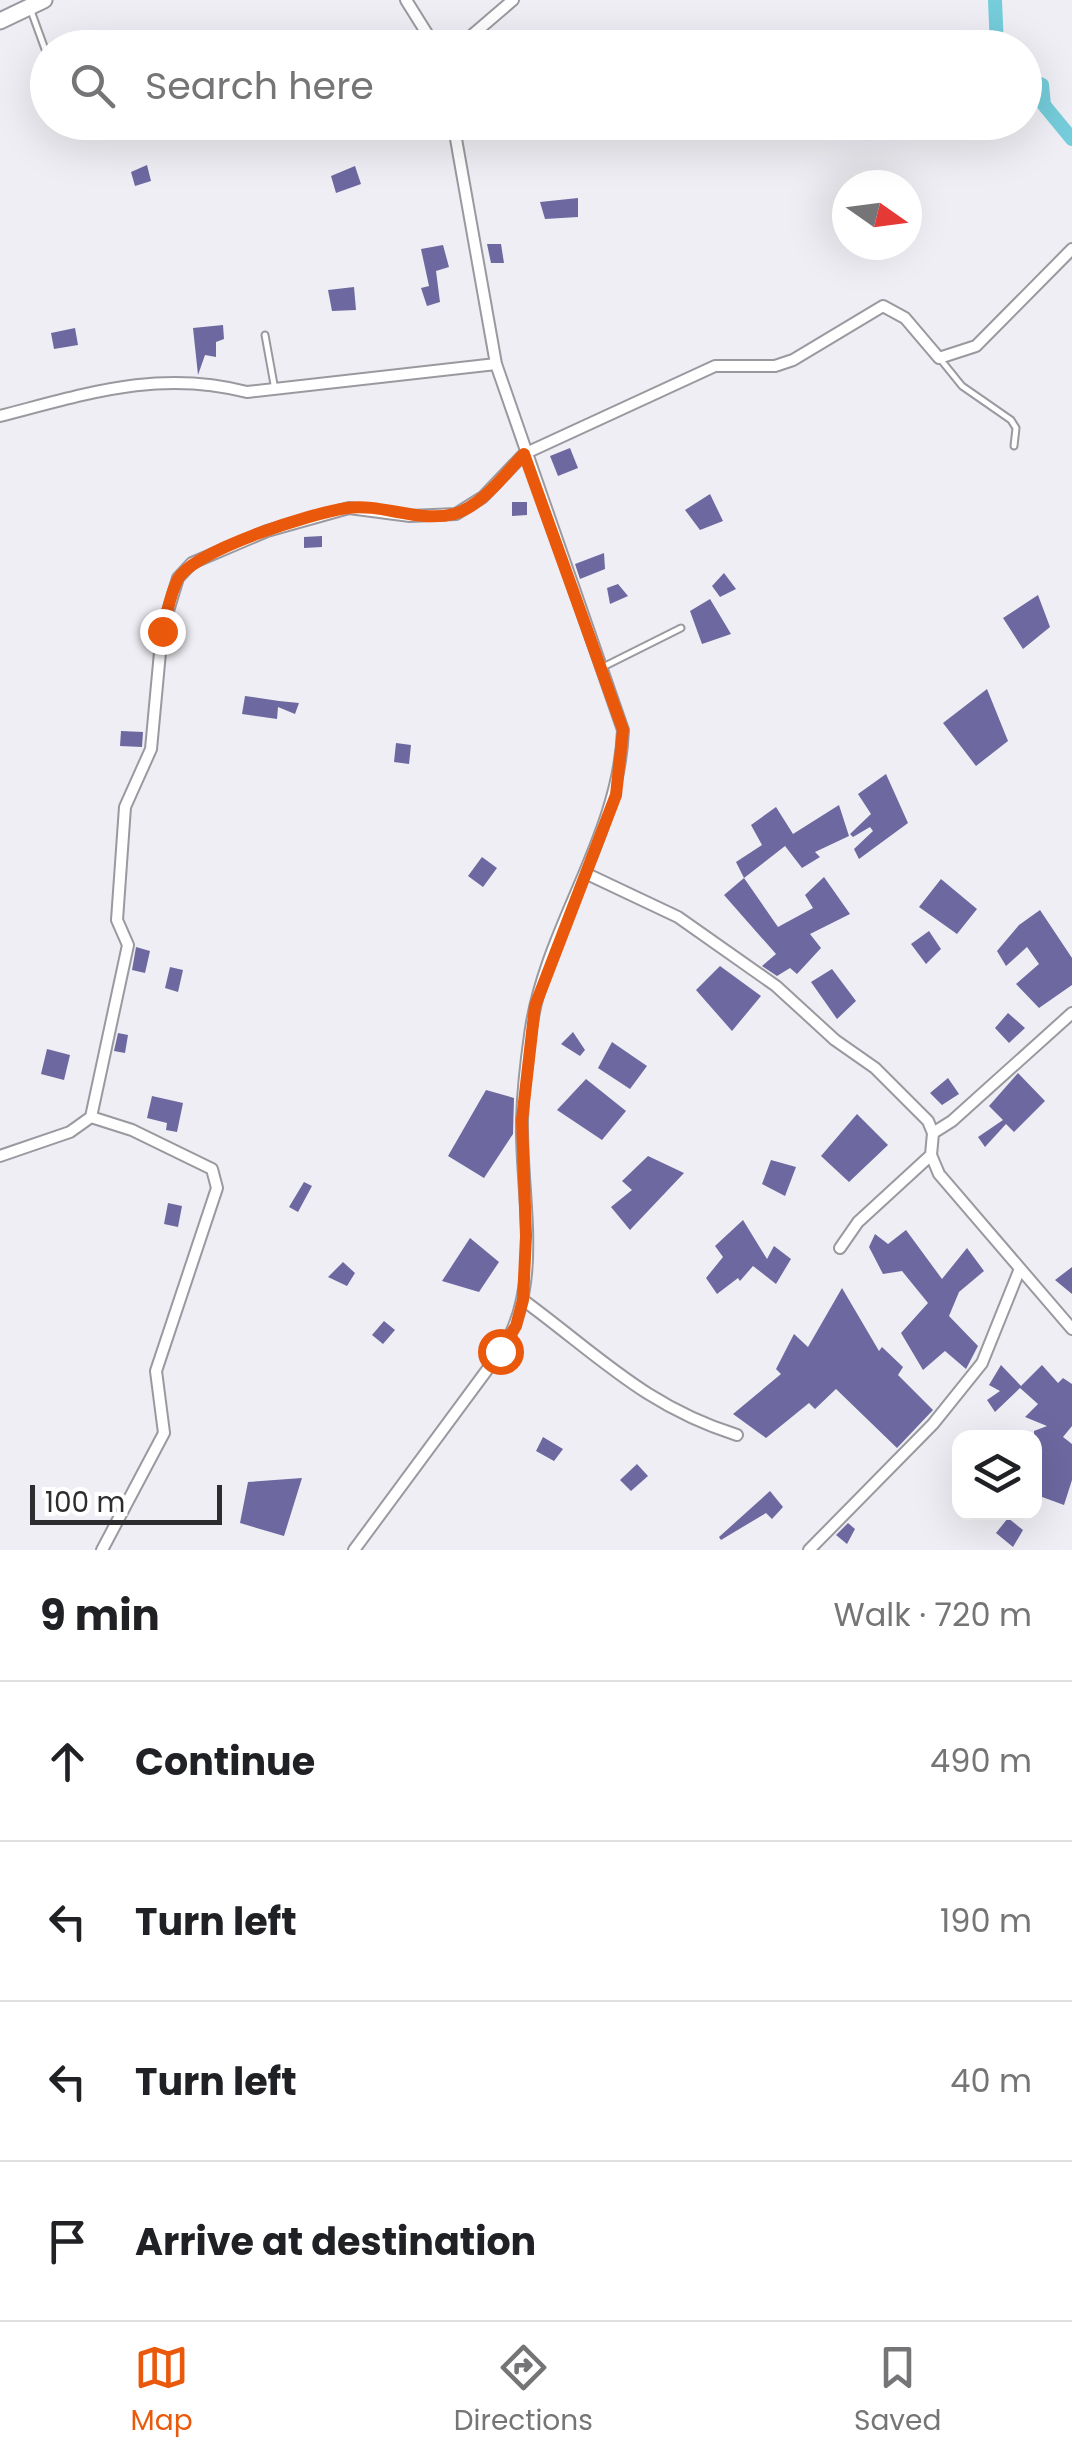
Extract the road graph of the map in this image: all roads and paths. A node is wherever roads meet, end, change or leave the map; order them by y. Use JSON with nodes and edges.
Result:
{"nodes":[{"id":1,"x":406,"y":0,"type":"edge"},
{"id":2,"x":513,"y":0,"type":"edge"},
{"id":3,"x":37,"y":4,"type":"edge"},
{"id":4,"x":0,"y":21,"type":"edge"},
{"id":5,"x":42,"y":30,"type":"edge"},
{"id":6,"x":425,"y":30,"type":"edge"},
{"id":7,"x":477,"y":30,"type":"edge"},
{"id":8,"x":456,"y":140,"type":"edge"},
{"id":9,"x":1072,"y":249,"type":"edge"},
{"id":10,"x":265,"y":335,"type":"dead end"},
{"id":11,"x":939,"y":358,"type":"junction"},
{"id":12,"x":496,"y":364,"type":"junction"},
{"id":13,"x":275,"y":390,"type":"junction"},
{"id":14,"x":0,"y":416,"type":"edge"},
{"id":15,"x":1014,"y":446,"type":"dead end"},
{"id":16,"x":524,"y":454,"type":"junction"},
{"id":17,"x":681,"y":628,"type":"dead end"},
{"id":18,"x":599,"y":669,"type":"junction"},
{"id":19,"x":584,"y":872,"type":"junction"},
{"id":20,"x":1072,"y":1013,"type":"edge"},
{"id":21,"x":91,"y":1117,"type":"junction"},
{"id":22,"x":932,"y":1133,"type":"junction"},
{"id":23,"x":0,"y":1156,"type":"edge"},
{"id":24,"x":931,"y":1156,"type":"junction"},
{"id":25,"x":840,"y":1248,"type":"dead end"},
{"id":26,"x":1019,"y":1270,"type":"junction"},
{"id":27,"x":523,"y":1300,"type":"junction"},
{"id":28,"x":1072,"y":1330,"type":"edge"},
{"id":29,"x":737,"y":1435,"type":"dead end"},
{"id":30,"x":102,"y":1550,"type":"edge"},
{"id":31,"x":354,"y":1550,"type":"edge"},
{"id":32,"x":809,"y":1550,"type":"edge"}],
"edges":[{"from":1,"to":6,"type":"street"},
{"from":2,"to":7,"type":"street"},
{"from":3,"to":4,"type":"street"},
{"from":3,"to":5,"type":"lane"},
{"from":8,"to":12,"type":"street"},
{"from":9,"to":11,"type":"street"},
{"from":10,"to":13,"type":"lane"},
{"from":11,"to":15,"type":"lane"},
{"from":11,"to":16,"type":"street"},
{"from":12,"to":13,"type":"street"},
{"from":12,"to":16,"type":"street"},
{"from":13,"to":14,"type":"street"},
{"from":16,"to":18,"type":"street"},
{"from":16,"to":21,"type":"street"},
{"from":17,"to":18,"type":"lane"},
{"from":18,"to":19,"type":"street"},
{"from":19,"to":22,"type":"street"},
{"from":19,"to":27,"type":"street"},
{"from":20,"to":22,"type":"street"},
{"from":21,"to":23,"type":"street"},
{"from":21,"to":30,"type":"street"},
{"from":22,"to":24,"type":"street"},
{"from":24,"to":25,"type":"street"},
{"from":24,"to":26,"type":"street"},
{"from":26,"to":28,"type":"street"},
{"from":26,"to":32,"type":"street"},
{"from":27,"to":29,"type":"street"},
{"from":27,"to":31,"type":"street"}]}
